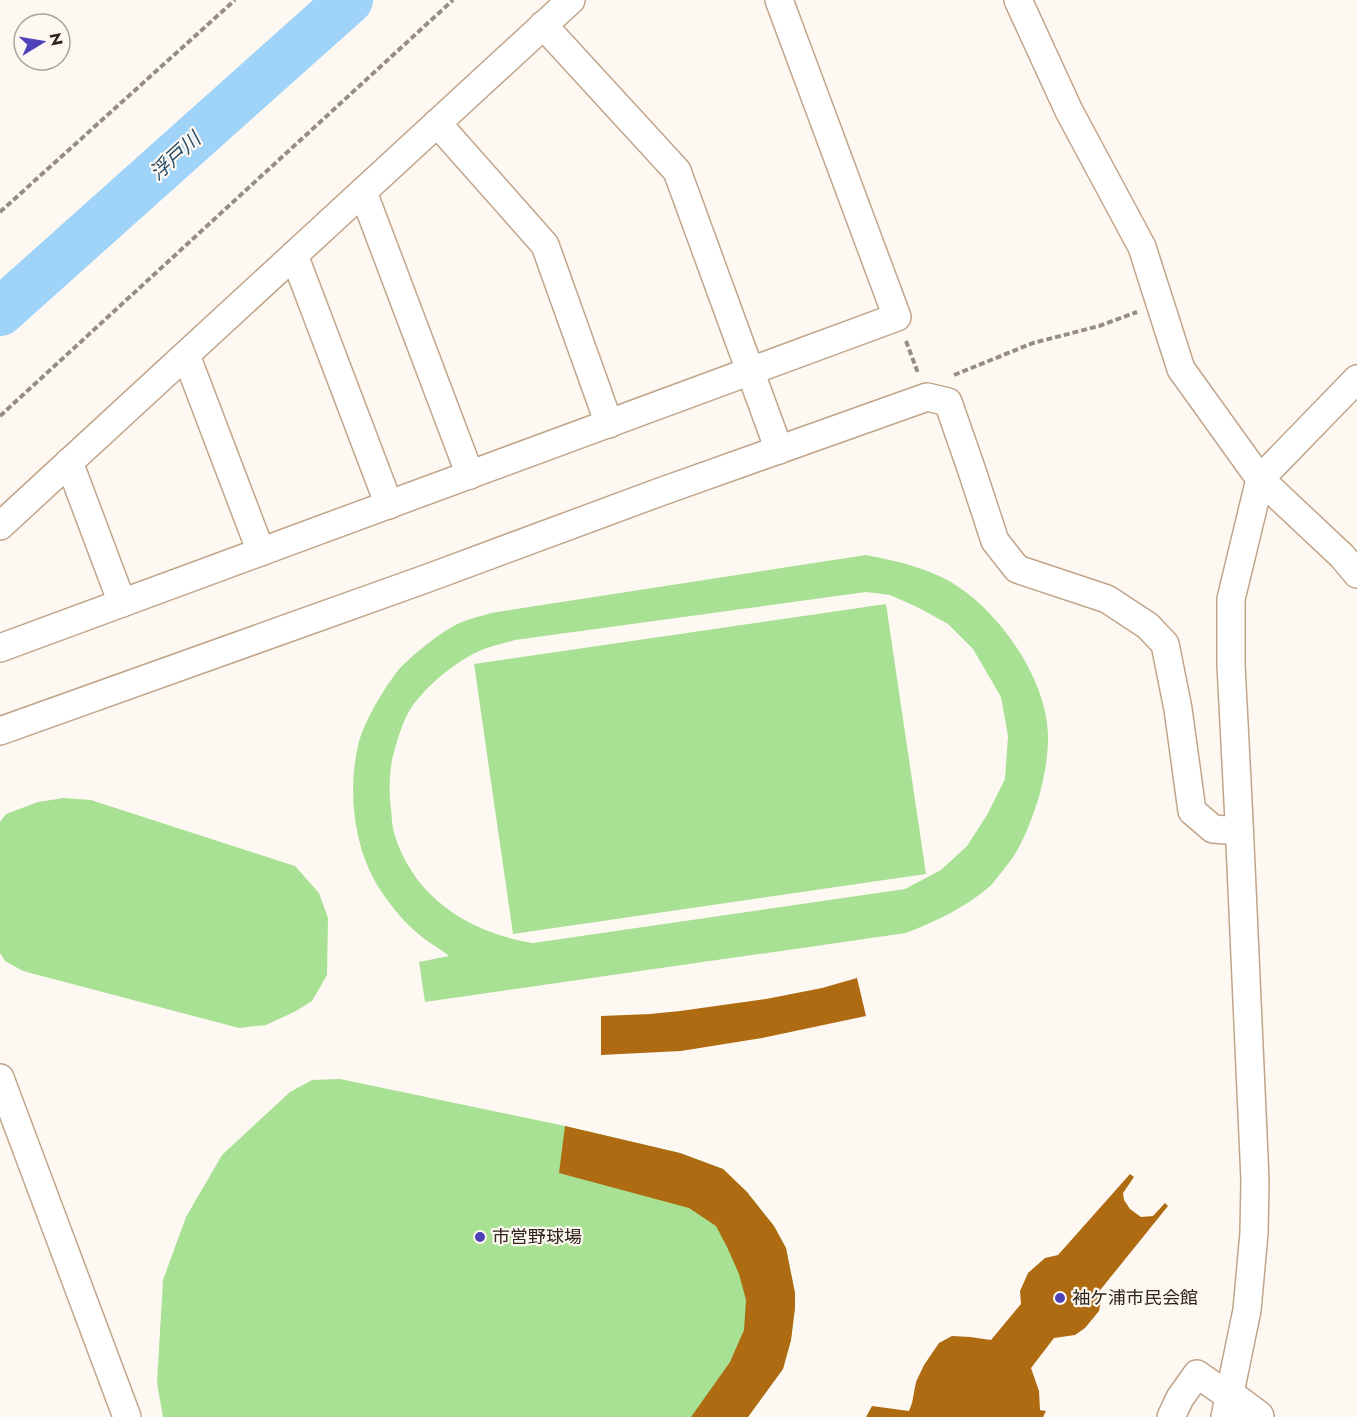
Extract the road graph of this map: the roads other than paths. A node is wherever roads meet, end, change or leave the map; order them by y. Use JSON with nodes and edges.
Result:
{"nodes":[{"id":1,"x":570,"y":0,"type":"edge"},
{"id":2,"x":779,"y":0,"type":"edge"},
{"id":3,"x":1018,"y":0,"type":"edge"},
{"id":4,"x":543,"y":25,"type":"junction"},
{"id":5,"x":437,"y":123,"type":"junction"},
{"id":6,"x":363,"y":192,"type":"junction"},
{"id":7,"x":294,"y":255,"type":"junction"},
{"id":8,"x":186,"y":355,"type":"junction"},
{"id":9,"x":751,"y":372,"type":"junction"},
{"id":10,"x":1357,"y":379,"type":"edge"},
{"id":11,"x":609,"y":424,"type":"junction"},
{"id":12,"x":779,"y":450,"type":"junction"},
{"id":13,"x":69,"y":462,"type":"junction"},
{"id":14,"x":470,"y":475,"type":"junction"},
{"id":15,"x":1260,"y":479,"type":"junction"},
{"id":16,"x":389,"y":505,"type":"junction"},
{"id":17,"x":0,"y":526,"type":"edge"},
{"id":18,"x":261,"y":552,"type":"junction"},
{"id":19,"x":1357,"y":574,"type":"edge"},
{"id":20,"x":122,"y":603,"type":"junction"},
{"id":21,"x":0,"y":648,"type":"edge"},
{"id":22,"x":0,"y":731,"type":"edge"},
{"id":23,"x":1239,"y":831,"type":"junction"},
{"id":24,"x":0,"y":1078,"type":"edge"},
{"id":25,"x":1228,"y":1407,"type":"edge"},
{"id":26,"x":127,"y":1417,"type":"edge"},
{"id":27,"x":1171,"y":1417,"type":"edge"},
{"id":28,"x":1257,"y":1417,"type":"edge"}],
"edges":[{"from":1,"to":4,"type":"street"},
{"from":2,"to":9,"type":"street"},
{"from":3,"to":15,"type":"street"},
{"from":4,"to":5,"type":"street"},
{"from":4,"to":9,"type":"street"},
{"from":5,"to":6,"type":"street"},
{"from":5,"to":11,"type":"street"},
{"from":6,"to":7,"type":"street"},
{"from":6,"to":14,"type":"street"},
{"from":7,"to":8,"type":"street"},
{"from":7,"to":16,"type":"street"},
{"from":8,"to":13,"type":"street"},
{"from":8,"to":18,"type":"street"},
{"from":9,"to":11,"type":"street"},
{"from":9,"to":12,"type":"street"},
{"from":10,"to":15,"type":"street"},
{"from":11,"to":14,"type":"street"},
{"from":12,"to":22,"type":"street"},
{"from":12,"to":23,"type":"street"},
{"from":13,"to":17,"type":"street"},
{"from":13,"to":20,"type":"street"},
{"from":14,"to":16,"type":"street"},
{"from":15,"to":19,"type":"street"},
{"from":15,"to":23,"type":"street"},
{"from":16,"to":18,"type":"street"},
{"from":18,"to":20,"type":"street"},
{"from":20,"to":21,"type":"street"},
{"from":23,"to":25,"type":"street"},
{"from":24,"to":26,"type":"street"},
{"from":25,"to":27,"type":"street"},
{"from":25,"to":28,"type":"street"}]}
